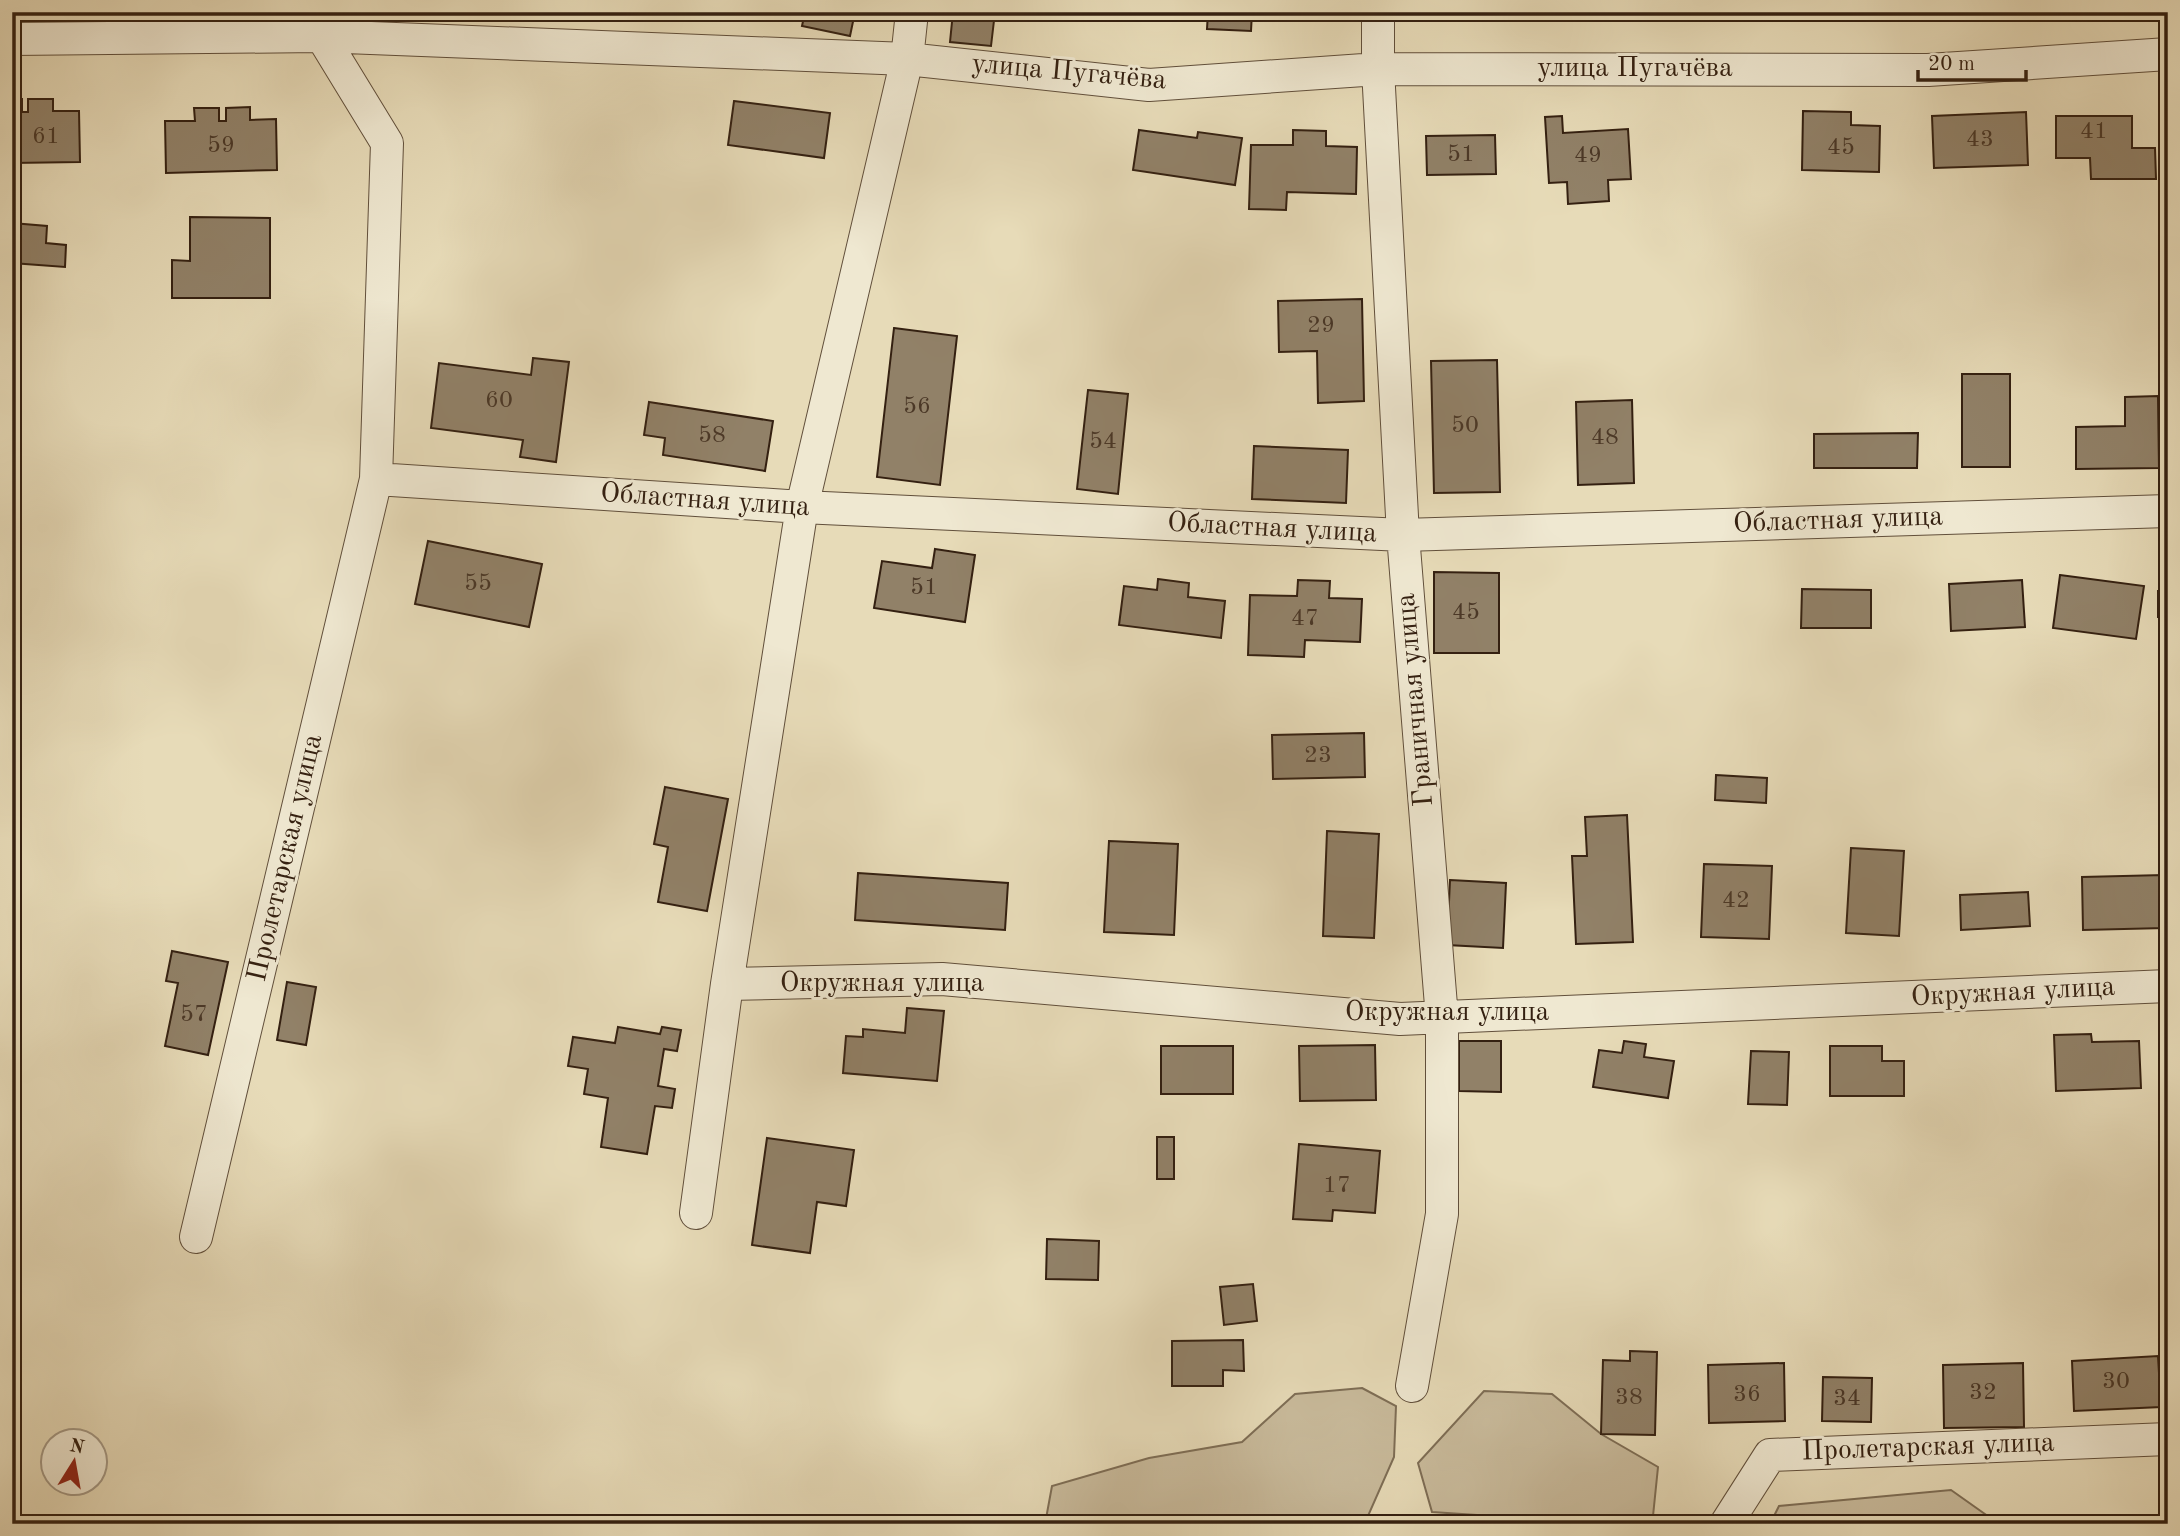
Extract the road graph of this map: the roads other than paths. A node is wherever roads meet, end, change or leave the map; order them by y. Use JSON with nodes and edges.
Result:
{"nodes":[{"id":1,"x":912,"y":12,"type":"edge"},
{"id":2,"x":1378,"y":12,"type":"edge"},
{"id":3,"x":313,"y":24,"type":"edge"},
{"id":4,"x":12,"y":39,"type":"edge"},
{"id":5,"x":2168,"y":54,"type":"edge"},
{"id":6,"x":907,"y":59,"type":"junction"},
{"id":7,"x":1378,"y":69,"type":"junction"},
{"id":8,"x":376,"y":479,"type":"junction"},
{"id":9,"x":802,"y":507,"type":"junction"},
{"id":10,"x":2168,"y":511,"type":"edge"},
{"id":11,"x":1403,"y":535,"type":"junction"},
{"id":12,"x":727,"y":985,"type":"junction"},
{"id":13,"x":2168,"y":986,"type":"edge"},
{"id":14,"x":1442,"y":1018,"type":"junction"},
{"id":15,"x":696,"y":1213,"type":"dead end"},
{"id":16,"x":196,"y":1237,"type":"dead end"},
{"id":17,"x":1412,"y":1386,"type":"dead end"},
{"id":18,"x":2168,"y":1439,"type":"edge"},
{"id":19,"x":1726,"y":1524,"type":"edge"}],
"edges":[{"from":1,"to":6,"type":"street"},
{"from":2,"to":7,"type":"street","name":"Граничная улица"},
{"from":3,"to":4,"type":"street","name":"улица Пугачёва"},
{"from":3,"to":6,"type":"street","name":"улица Пугачёва"},
{"from":3,"to":8,"type":"street","name":"Пролетарская улица"},
{"from":5,"to":7,"type":"street","name":"улица Пугачёва"},
{"from":6,"to":7,"type":"street","name":"улица Пугачёва"},
{"from":6,"to":9,"type":"street"},
{"from":7,"to":11,"type":"street","name":"Граничная улица"},
{"from":8,"to":9,"type":"street","name":"Областная улица"},
{"from":8,"to":16,"type":"street","name":"Пролетарская улица"},
{"from":9,"to":11,"type":"street","name":"Областная улица"},
{"from":9,"to":12,"type":"street"},
{"from":10,"to":11,"type":"street","name":"Областная улица"},
{"from":11,"to":14,"type":"street","name":"Граничная улица"},
{"from":12,"to":14,"type":"street","name":"Окружная улица"},
{"from":12,"to":15,"type":"street"},
{"from":13,"to":14,"type":"street","name":"Окружная улица"},
{"from":14,"to":17,"type":"street","name":"Граничная улица"},
{"from":18,"to":19,"type":"street","name":"Пролетарская улица"}]}
